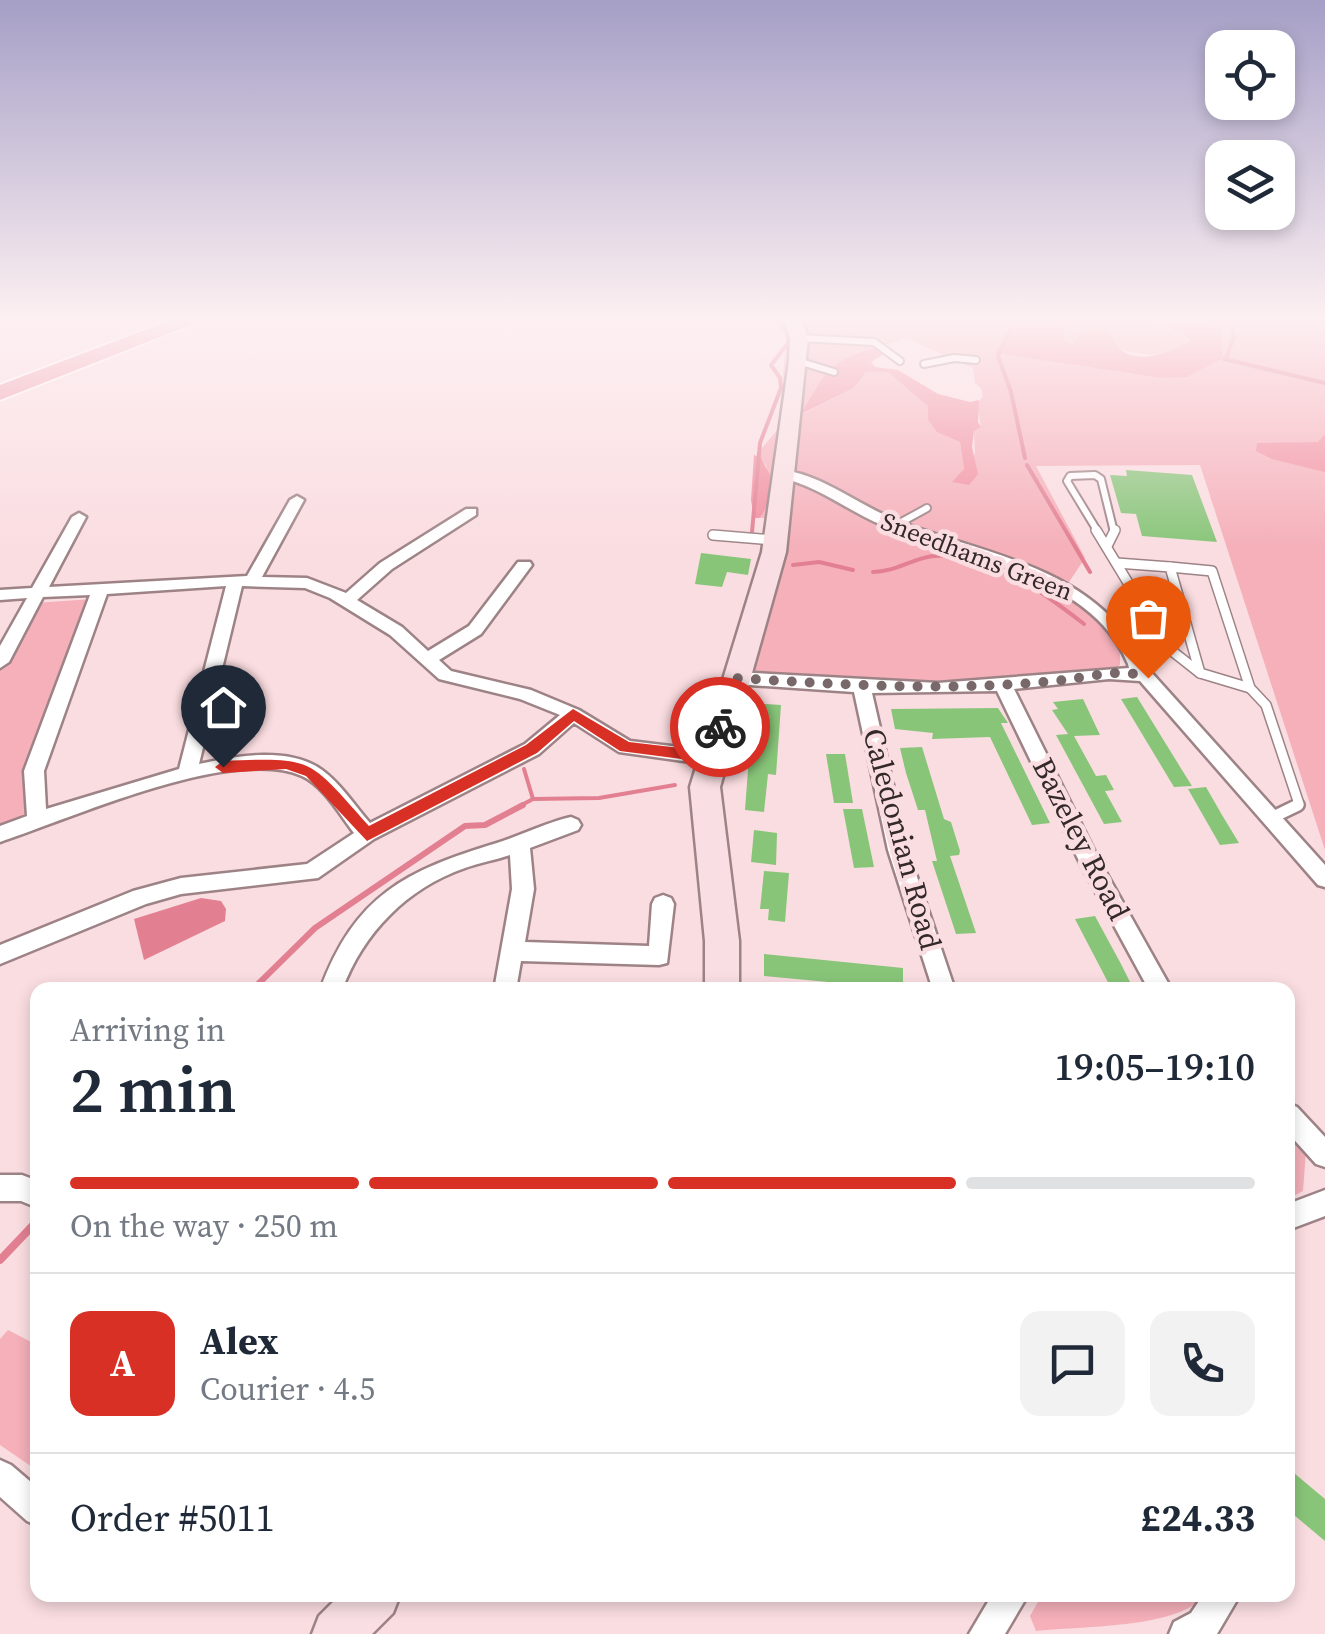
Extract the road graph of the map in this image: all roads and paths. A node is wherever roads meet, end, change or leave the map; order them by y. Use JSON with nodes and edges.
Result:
{"nodes":[{"id":1,"x":791,"y":396,"type":"edge"},
{"id":2,"x":782,"y":474,"type":"junction"},
{"id":3,"x":297,"y":500,"type":"dead end"},
{"id":4,"x":926,"y":508,"type":"dead end"},
{"id":5,"x":471,"y":512,"type":"dead end"},
{"id":6,"x":79,"y":517,"type":"dead end"},
{"id":7,"x":896,"y":525,"type":"junction"},
{"id":8,"x":713,"y":535,"type":"dead end"},
{"id":9,"x":775,"y":540,"type":"junction"},
{"id":10,"x":1106,"y":546,"type":"junction"},
{"id":11,"x":1117,"y":563,"type":"junction"},
{"id":12,"x":524,"y":565,"type":"dead end"},
{"id":13,"x":1170,"y":567,"type":"junction"},
{"id":14,"x":243,"y":581,"type":"junction"},
{"id":15,"x":100,"y":590,"type":"junction"},
{"id":16,"x":36,"y":593,"type":"junction"},
{"id":17,"x":0,"y":595,"type":"edge"},
{"id":18,"x":346,"y":601,"type":"junction"},
{"id":19,"x":427,"y":658,"type":"junction"},
{"id":20,"x":0,"y":662,"type":"edge"},
{"id":21,"x":1200,"y":673,"type":"junction"},
{"id":22,"x":1138,"y":674,"type":"junction"},
{"id":23,"x":735,"y":678,"type":"junction"},
{"id":24,"x":1004,"y":687,"type":"junction"},
{"id":25,"x":862,"y":688,"type":"junction"},
{"id":26,"x":1250,"y":688,"type":"junction"},
{"id":27,"x":573,"y":714,"type":"junction"},
{"id":28,"x":712,"y":758,"type":"junction"},
{"id":29,"x":188,"y":772,"type":"junction"},
{"id":30,"x":1270,"y":818,"type":"junction"},
{"id":31,"x":37,"y":821,"type":"junction"},
{"id":32,"x":572,"y":825,"type":"dead end"},
{"id":33,"x":0,"y":834,"type":"edge"},
{"id":34,"x":367,"y":834,"type":"junction"},
{"id":35,"x":519,"y":844,"type":"junction"},
{"id":36,"x":1325,"y":879,"type":"edge"},
{"id":37,"x":663,"y":904,"type":"dead end"},
{"id":38,"x":514,"y":951,"type":"junction"},
{"id":39,"x":0,"y":954,"type":"edge"},
{"id":40,"x":333,"y":982,"type":"edge"},
{"id":41,"x":508,"y":982,"type":"edge"},
{"id":42,"x":722,"y":982,"type":"edge"},
{"id":43,"x":941,"y":982,"type":"edge"},
{"id":44,"x":1157,"y":982,"type":"edge"},
{"id":45,"x":1295,"y":1123,"type":"edge"},
{"id":46,"x":1325,"y":1155,"type":"edge"},
{"id":47,"x":1325,"y":1204,"type":"edge"},
{"id":48,"x":1295,"y":1215,"type":"edge"},
{"id":49,"x":0,"y":1476,"type":"edge"},
{"id":50,"x":30,"y":1503,"type":"edge"},
{"id":51,"x":353,"y":1602,"type":"edge"},
{"id":52,"x":368,"y":1602,"type":"edge"},
{"id":53,"x":1003,"y":1602,"type":"edge"},
{"id":54,"x":1218,"y":1602,"type":"edge"},
{"id":55,"x":336,"y":1634,"type":"edge"},
{"id":56,"x":986,"y":1634,"type":"edge"},
{"id":57,"x":1186,"y":1634,"type":"edge"}],
"edges":[{"from":1,"to":2,"type":"street"},
{"from":2,"to":7,"type":"street","name":"Sneedhams Green"},
{"from":2,"to":9,"type":"street"},
{"from":3,"to":14,"type":"street"},
{"from":4,"to":7,"type":"lane"},
{"from":5,"to":18,"type":"street"},
{"from":6,"to":16,"type":"street"},
{"from":7,"to":22,"type":"street","name":"Sneedhams Green"},
{"from":8,"to":9,"type":"lane"},
{"from":9,"to":23,"type":"street"},
{"from":10,"to":10,"type":"lane"},
{"from":10,"to":11,"type":"lane"},
{"from":11,"to":13,"type":"lane"},
{"from":11,"to":21,"type":"lane"},
{"from":12,"to":19,"type":"street"},
{"from":13,"to":21,"type":"lane"},
{"from":13,"to":26,"type":"lane"},
{"from":14,"to":15,"type":"street"},
{"from":14,"to":18,"type":"street"},
{"from":14,"to":29,"type":"street"},
{"from":15,"to":16,"type":"street"},
{"from":15,"to":31,"type":"street"},
{"from":16,"to":17,"type":"street"},
{"from":16,"to":20,"type":"street"},
{"from":18,"to":19,"type":"street"},
{"from":19,"to":27,"type":"street"},
{"from":21,"to":26,"type":"lane"},
{"from":22,"to":24,"type":"street"},
{"from":22,"to":30,"type":"street"},
{"from":23,"to":25,"type":"street"},
{"from":23,"to":28,"type":"street"},
{"from":24,"to":25,"type":"street"},
{"from":24,"to":44,"type":"street","name":"Bazeley Road"},
{"from":25,"to":43,"type":"street","name":"Caledonian Road"},
{"from":26,"to":30,"type":"lane"},
{"from":27,"to":28,"type":"street"},
{"from":27,"to":34,"type":"street"},
{"from":28,"to":42,"type":"street"},
{"from":29,"to":31,"type":"street"},
{"from":29,"to":34,"type":"street"},
{"from":30,"to":36,"type":"street"},
{"from":31,"to":33,"type":"street"},
{"from":32,"to":35,"type":"street"},
{"from":34,"to":39,"type":"street"},
{"from":35,"to":38,"type":"street"},
{"from":35,"to":40,"type":"street"},
{"from":37,"to":38,"type":"street"},
{"from":38,"to":41,"type":"street"},
{"from":45,"to":46,"type":"street"},
{"from":47,"to":48,"type":"street"},
{"from":49,"to":50,"type":"street"},
{"from":51,"to":55,"type":"street"},
{"from":52,"to":55,"type":"street"},
{"from":53,"to":56,"type":"street"},
{"from":54,"to":57,"type":"street"}]}
